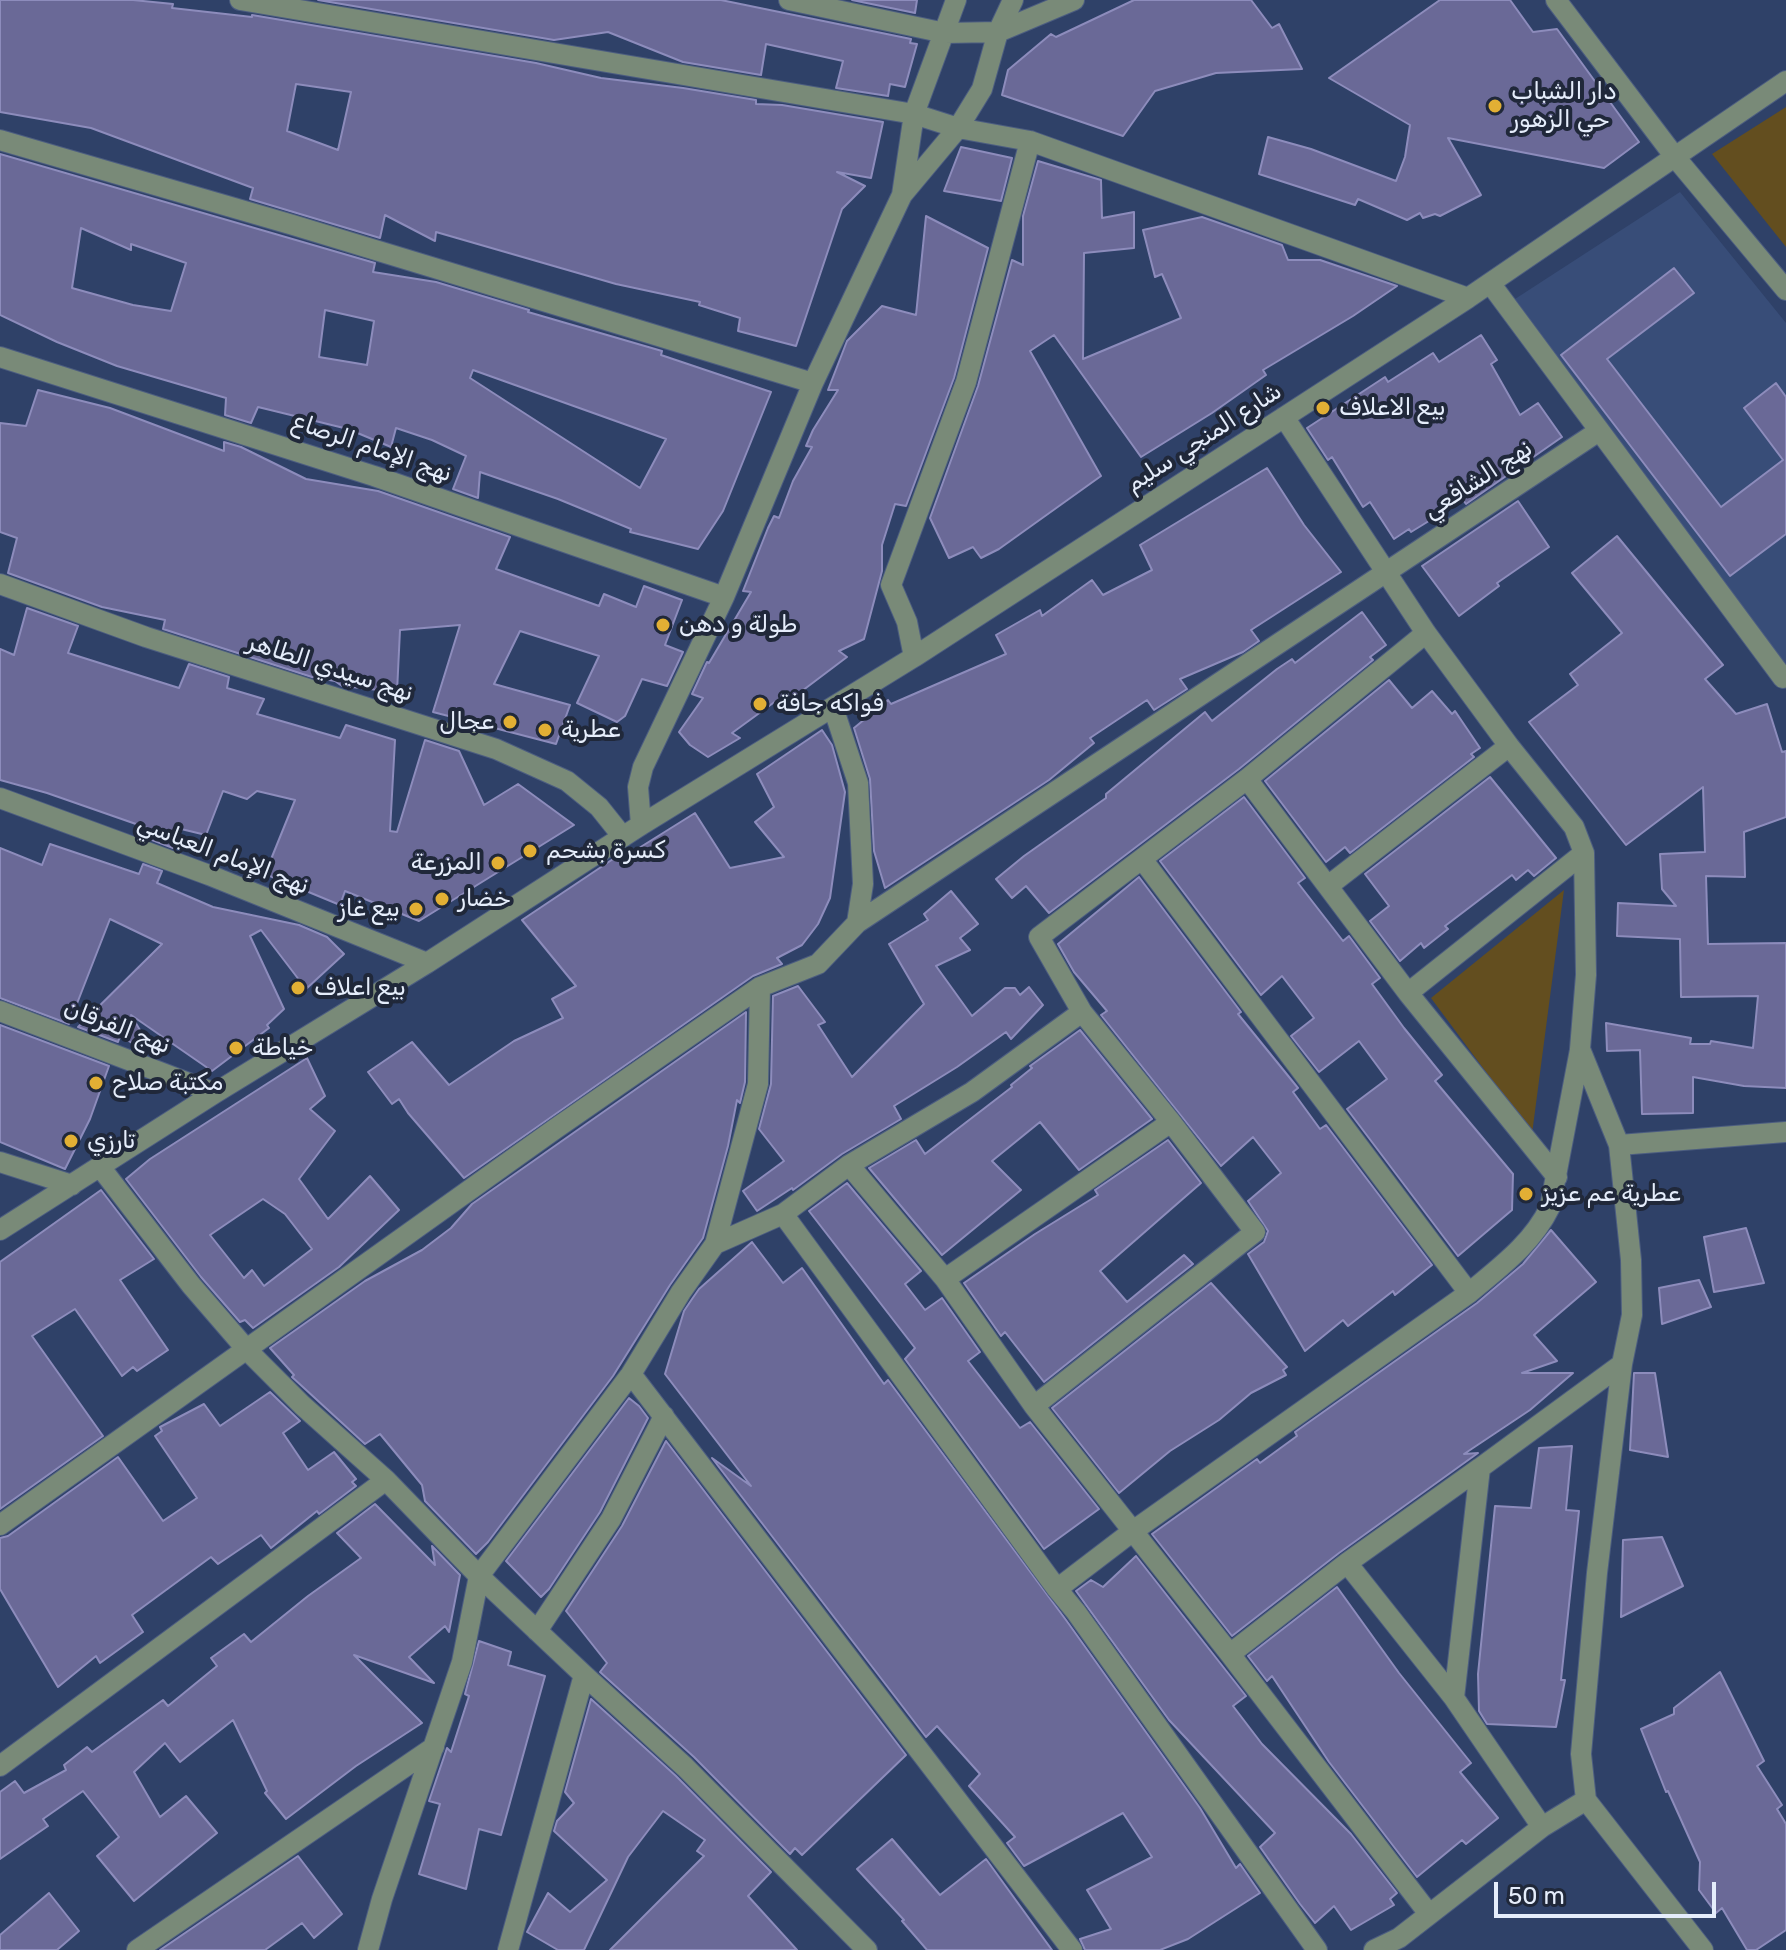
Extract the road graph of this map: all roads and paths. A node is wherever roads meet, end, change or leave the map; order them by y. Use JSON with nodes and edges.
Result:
{"nodes":[{"id":1,"x":240,"y":0,"type":"edge"},
{"id":2,"x":956,"y":0,"type":"edge"},
{"id":3,"x":1013,"y":0,"type":"edge"},
{"id":4,"x":1074,"y":0,"type":"edge"},
{"id":5,"x":1556,"y":0,"type":"edge"},
{"id":6,"x":796,"y":1,"type":"edge"},
{"id":7,"x":998,"y":32,"type":"junction"},
{"id":8,"x":945,"y":33,"type":"junction"},
{"id":9,"x":1786,"y":81,"type":"edge"},
{"id":10,"x":914,"y":114,"type":"junction"},
{"id":11,"x":958,"y":128,"type":"junction"},
{"id":12,"x":0,"y":140,"type":"edge"},
{"id":13,"x":1030,"y":141,"type":"junction"},
{"id":14,"x":1675,"y":157,"type":"junction"},
{"id":15,"x":902,"y":195,"type":"junction"},
{"id":16,"x":1490,"y":283,"type":"junction"},
{"id":17,"x":1786,"y":290,"type":"edge"},
{"id":18,"x":1468,"y":298,"type":"junction"},
{"id":19,"x":0,"y":357,"type":"edge"},
{"id":20,"x":813,"y":383,"type":"junction"},
{"id":21,"x":1284,"y":417,"type":"junction"},
{"id":22,"x":1599,"y":431,"type":"junction"},
{"id":23,"x":1384,"y":572,"type":"junction"},
{"id":24,"x":0,"y":584,"type":"edge"},
{"id":25,"x":724,"y":597,"type":"junction"},
{"id":26,"x":1426,"y":633,"type":"junction"},
{"id":27,"x":914,"y":657,"type":"junction"},
{"id":28,"x":1786,"y":676,"type":"edge"},
{"id":29,"x":833,"y":707,"type":"junction"},
{"id":30,"x":1509,"y":746,"type":"junction"},
{"id":31,"x":1247,"y":779,"type":"junction"},
{"id":32,"x":0,"y":798,"type":"edge"},
{"id":33,"x":641,"y":825,"type":"junction"},
{"id":34,"x":623,"y":837,"type":"junction"},
{"id":35,"x":1584,"y":853,"type":"junction"},
{"id":36,"x":1142,"y":859,"type":"junction"},
{"id":37,"x":1328,"y":886,"type":"junction"},
{"id":38,"x":857,"y":923,"type":"junction"},
{"id":39,"x":427,"y":963,"type":"junction"},
{"id":40,"x":760,"y":987,"type":"junction"},
{"id":41,"x":1408,"y":993,"type":"junction"},
{"id":42,"x":0,"y":1011,"type":"edge"},
{"id":43,"x":1082,"y":1012,"type":"junction"},
{"id":44,"x":1580,"y":1049,"type":"junction"},
{"id":45,"x":215,"y":1093,"type":"junction"},
{"id":46,"x":1171,"y":1122,"type":"junction"},
{"id":47,"x":1786,"y":1132,"type":"edge"},
{"id":48,"x":1619,"y":1145,"type":"junction"},
{"id":49,"x":0,"y":1162,"type":"edge"},
{"id":50,"x":849,"y":1165,"type":"junction"},
{"id":51,"x":101,"y":1168,"type":"junction"},
{"id":52,"x":1557,"y":1177,"type":"junction"},
{"id":53,"x":72,"y":1185,"type":"junction"},
{"id":54,"x":783,"y":1214,"type":"junction"},
{"id":55,"x":0,"y":1230,"type":"edge"},
{"id":56,"x":715,"y":1244,"type":"junction"},
{"id":57,"x":945,"y":1279,"type":"junction"},
{"id":58,"x":1469,"y":1293,"type":"junction"},
{"id":59,"x":248,"y":1351,"type":"junction"},
{"id":60,"x":1622,"y":1364,"type":"junction"},
{"id":61,"x":631,"y":1374,"type":"junction"},
{"id":62,"x":1034,"y":1406,"type":"junction"},
{"id":63,"x":664,"y":1416,"type":"junction"},
{"id":64,"x":1480,"y":1468,"type":"junction"},
{"id":65,"x":386,"y":1480,"type":"junction"},
{"id":66,"x":0,"y":1525,"type":"edge"},
{"id":67,"x":1133,"y":1531,"type":"junction"},
{"id":68,"x":1347,"y":1563,"type":"junction"},
{"id":69,"x":479,"y":1576,"type":"junction"},
{"id":70,"x":1057,"y":1589,"type":"junction"},
{"id":71,"x":537,"y":1631,"type":"junction"},
{"id":72,"x":1230,"y":1654,"type":"junction"},
{"id":73,"x":584,"y":1675,"type":"junction"},
{"id":74,"x":1454,"y":1698,"type":"junction"},
{"id":75,"x":434,"y":1747,"type":"junction"},
{"id":76,"x":0,"y":1766,"type":"edge"},
{"id":77,"x":1586,"y":1800,"type":"junction"},
{"id":78,"x":1542,"y":1827,"type":"junction"},
{"id":79,"x":1429,"y":1914,"type":"junction"},
{"id":80,"x":1402,"y":1944,"type":"edge"},
{"id":81,"x":137,"y":1950,"type":"edge"},
{"id":82,"x":368,"y":1950,"type":"edge"},
{"id":83,"x":508,"y":1950,"type":"edge"},
{"id":84,"x":867,"y":1950,"type":"edge"},
{"id":85,"x":1072,"y":1950,"type":"edge"},
{"id":86,"x":1317,"y":1950,"type":"edge"},
{"id":87,"x":1374,"y":1950,"type":"edge"},
{"id":88,"x":1703,"y":1950,"type":"edge"}],
"edges":[{"from":1,"to":10,"type":"street"},
{"from":2,"to":8,"type":"street"},
{"from":3,"to":7,"type":"street"},
{"from":4,"to":7,"type":"street"},
{"from":5,"to":14,"type":"street"},
{"from":6,"to":8,"type":"street"},
{"from":7,"to":8,"type":"street"},
{"from":7,"to":11,"type":"street"},
{"from":8,"to":10,"type":"street"},
{"from":9,"to":14,"type":"street","name":"شارع المنجي سليم"},
{"from":10,"to":11,"type":"street"},
{"from":10,"to":15,"type":"street"},
{"from":11,"to":13,"type":"street"},
{"from":11,"to":15,"type":"street"},
{"from":12,"to":20,"type":"street"},
{"from":13,"to":18,"type":"street"},
{"from":13,"to":27,"type":"street"},
{"from":14,"to":16,"type":"street","name":"شارع المنجي سليم"},
{"from":14,"to":17,"type":"street"},
{"from":15,"to":20,"type":"street"},
{"from":16,"to":18,"type":"street","name":"شارع المنجي سليم"},
{"from":16,"to":22,"type":"street"},
{"from":18,"to":21,"type":"street","name":"شارع المنجي سليم"},
{"from":19,"to":25,"type":"street","name":"نهج الإمام الرصاع"},
{"from":20,"to":25,"type":"street"},
{"from":21,"to":23,"type":"street"},
{"from":21,"to":27,"type":"street","name":"شارع المنجي سليم"},
{"from":22,"to":23,"type":"street","name":"نهج الشافعي"},
{"from":22,"to":28,"type":"street"},
{"from":23,"to":26,"type":"street"},
{"from":23,"to":38,"type":"street","name":"نهج الشافعي"},
{"from":24,"to":34,"type":"street","name":"نهج سيدي الطاهر"},
{"from":25,"to":33,"type":"street"},
{"from":26,"to":30,"type":"street"},
{"from":26,"to":31,"type":"street"},
{"from":27,"to":29,"type":"street","name":"شارع المنجي سليم"},
{"from":29,"to":33,"type":"street","name":"شارع المنجي سليم"},
{"from":29,"to":38,"type":"street"},
{"from":30,"to":35,"type":"street"},
{"from":30,"to":37,"type":"street"},
{"from":31,"to":36,"type":"street"},
{"from":31,"to":37,"type":"street"},
{"from":32,"to":39,"type":"street","name":"نهج الإمام العباسي"},
{"from":33,"to":34,"type":"street","name":"شارع المنجي سليم"},
{"from":34,"to":39,"type":"street","name":"شارع المنجي سليم"},
{"from":35,"to":41,"type":"street"},
{"from":35,"to":44,"type":"street"},
{"from":36,"to":43,"type":"street"},
{"from":36,"to":58,"type":"street"},
{"from":37,"to":41,"type":"street"},
{"from":38,"to":40,"type":"street","name":"نهج الشافعي"},
{"from":39,"to":45,"type":"street","name":"شارع المنجي سليم"},
{"from":40,"to":56,"type":"street"},
{"from":40,"to":59,"type":"street","name":"نهج الشافعي"},
{"from":41,"to":52,"type":"street"},
{"from":42,"to":45,"type":"street","name":"نهج الفرقان"},
{"from":43,"to":46,"type":"street"},
{"from":43,"to":50,"type":"street"},
{"from":44,"to":48,"type":"street"},
{"from":44,"to":52,"type":"street"},
{"from":45,"to":51,"type":"street","name":"شارع المنجي سليم"},
{"from":46,"to":57,"type":"street"},
{"from":46,"to":62,"type":"street"},
{"from":47,"to":48,"type":"street"},
{"from":48,"to":60,"type":"street"},
{"from":49,"to":53,"type":"street"},
{"from":50,"to":54,"type":"street"},
{"from":50,"to":57,"type":"street"},
{"from":51,"to":53,"type":"street","name":"شارع المنجي سليم"},
{"from":51,"to":59,"type":"street"},
{"from":52,"to":58,"type":"street"},
{"from":53,"to":55,"type":"street","name":"شارع المنجي سليم"},
{"from":54,"to":56,"type":"street"},
{"from":54,"to":70,"type":"street"},
{"from":56,"to":61,"type":"street"},
{"from":57,"to":62,"type":"street"},
{"from":58,"to":67,"type":"street"},
{"from":59,"to":65,"type":"street"},
{"from":59,"to":66,"type":"street","name":"نهج الشافعي"},
{"from":60,"to":64,"type":"street"},
{"from":60,"to":77,"type":"street"},
{"from":61,"to":63,"type":"street"},
{"from":61,"to":69,"type":"street"},
{"from":62,"to":67,"type":"street"},
{"from":63,"to":71,"type":"street"},
{"from":63,"to":85,"type":"street"},
{"from":64,"to":68,"type":"street"},
{"from":64,"to":74,"type":"street"},
{"from":65,"to":69,"type":"street"},
{"from":65,"to":76,"type":"street"},
{"from":67,"to":70,"type":"street"},
{"from":67,"to":72,"type":"street"},
{"from":68,"to":72,"type":"street"},
{"from":68,"to":74,"type":"street"},
{"from":69,"to":71,"type":"street"},
{"from":69,"to":75,"type":"street"},
{"from":70,"to":86,"type":"street"},
{"from":71,"to":73,"type":"street"},
{"from":72,"to":79,"type":"street"},
{"from":73,"to":83,"type":"street"},
{"from":73,"to":84,"type":"street"},
{"from":74,"to":78,"type":"street"},
{"from":75,"to":81,"type":"street"},
{"from":75,"to":82,"type":"street"},
{"from":77,"to":78,"type":"street"},
{"from":77,"to":88,"type":"street"},
{"from":78,"to":79,"type":"street"},
{"from":79,"to":80,"type":"street"},
{"from":80,"to":87,"type":"street"}]}
